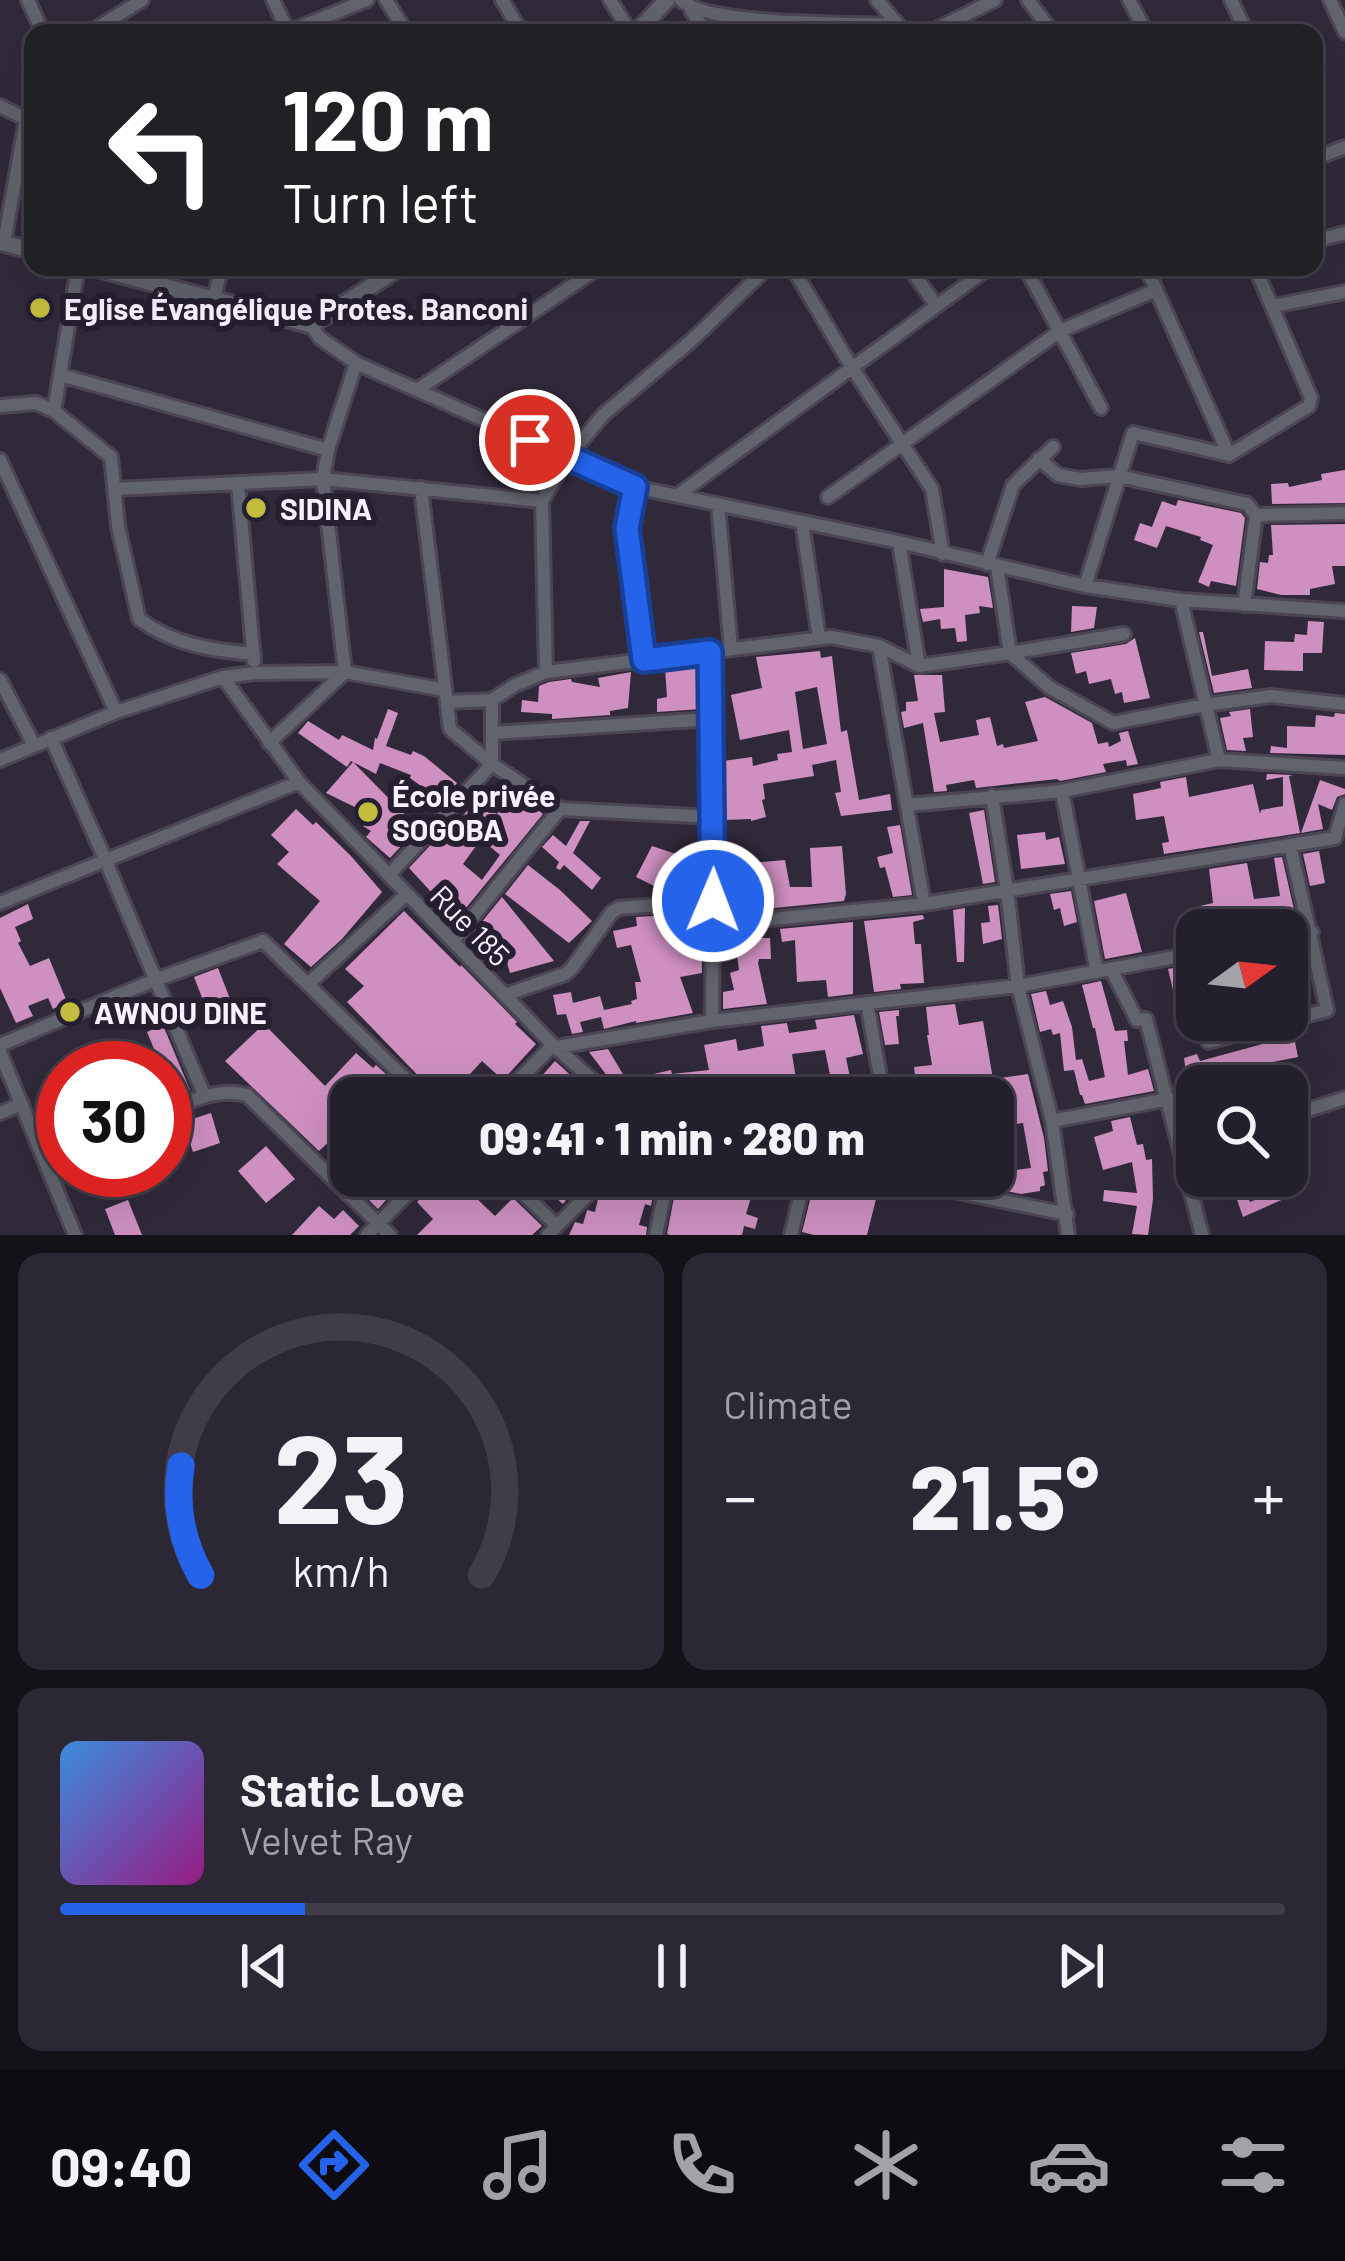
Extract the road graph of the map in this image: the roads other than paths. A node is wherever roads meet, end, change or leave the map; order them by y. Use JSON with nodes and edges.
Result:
{"nodes":[{"id":1,"x":142,"y":0,"type":"edge"},
{"id":2,"x":367,"y":0,"type":"edge"},
{"id":3,"x":667,"y":0,"type":"edge"},
{"id":4,"x":877,"y":0,"type":"edge"},
{"id":5,"x":995,"y":0,"type":"edge"},
{"id":6,"x":1028,"y":0,"type":"edge"},
{"id":7,"x":1330,"y":0,"type":"edge"},
{"id":8,"x":686,"y":5,"type":"edge"},
{"id":9,"x":757,"y":20,"type":"junction"},
{"id":10,"x":103,"y":24,"type":"edge"},
{"id":11,"x":306,"y":24,"type":"edge"},
{"id":12,"x":642,"y":24,"type":"edge"},
{"id":13,"x":759,"y":24,"type":"edge"},
{"id":14,"x":810,"y":24,"type":"edge"},
{"id":15,"x":897,"y":24,"type":"edge"},
{"id":16,"x":946,"y":24,"type":"edge"},
{"id":17,"x":1046,"y":24,"type":"edge"},
{"id":18,"x":1345,"y":32,"type":"edge"},
{"id":19,"x":24,"y":145,"type":"edge"},
{"id":20,"x":2,"y":242,"type":"edge"},
{"id":21,"x":77,"y":276,"type":"edge"},
{"id":22,"x":127,"y":276,"type":"edge"},
{"id":23,"x":220,"y":276,"type":"edge"},
{"id":24,"x":371,"y":276,"type":"edge"},
{"id":25,"x":587,"y":276,"type":"edge"},
{"id":26,"x":759,"y":276,"type":"edge"},
{"id":27,"x":797,"y":276,"type":"edge"},
{"id":28,"x":915,"y":276,"type":"edge"},
{"id":29,"x":977,"y":276,"type":"edge"},
{"id":30,"x":1030,"y":276,"type":"edge"},
{"id":31,"x":1150,"y":276,"type":"edge"},
{"id":32,"x":1259,"y":276,"type":"edge"},
{"id":33,"x":1156,"y":290,"type":"junction"},
{"id":34,"x":1345,"y":294,"type":"edge"},
{"id":35,"x":213,"y":301,"type":"junction"},
{"id":36,"x":936,"y":305,"type":"junction"},
{"id":37,"x":1273,"y":306,"type":"junction"},
{"id":38,"x":311,"y":325,"type":"junction"},
{"id":39,"x":1060,"y":331,"type":"junction"},
{"id":40,"x":356,"y":363,"type":"junction"},
{"id":41,"x":851,"y":366,"type":"junction"},
{"id":42,"x":60,"y":376,"type":"junction"},
{"id":43,"x":417,"y":390,"type":"junction"},
{"id":44,"x":0,"y":406,"type":"edge"},
{"id":45,"x":1101,"y":408,"type":"dead end"},
{"id":46,"x":54,"y":411,"type":"junction"},
{"id":47,"x":902,"y":442,"type":"junction"},
{"id":48,"x":1053,"y":447,"type":"dead end"},
{"id":49,"x":328,"y":450,"type":"junction"},
{"id":50,"x":1228,"y":455,"type":"junction"},
{"id":51,"x":568,"y":457,"type":"junction"},
{"id":52,"x":1039,"y":459,"type":"junction"},
{"id":53,"x":0,"y":461,"type":"edge"},
{"id":54,"x":1119,"y":476,"type":"junction"},
{"id":55,"x":323,"y":478,"type":"junction"},
{"id":56,"x":238,"y":483,"type":"junction"},
{"id":57,"x":635,"y":487,"type":"junction"},
{"id":58,"x":421,"y":488,"type":"junction"},
{"id":59,"x":114,"y":489,"type":"junction"},
{"id":60,"x":679,"y":495,"type":"junction"},
{"id":61,"x":828,"y":497,"type":"dead end"},
{"id":62,"x":542,"y":501,"type":"junction"},
{"id":63,"x":718,"y":504,"type":"junction"},
{"id":64,"x":1345,"y":513,"type":"edge"},
{"id":65,"x":1256,"y":515,"type":"junction"},
{"id":66,"x":802,"y":522,"type":"junction"},
{"id":67,"x":899,"y":542,"type":"junction"},
{"id":68,"x":943,"y":554,"type":"junction"},
{"id":69,"x":992,"y":565,"type":"junction"},
{"id":70,"x":1085,"y":586,"type":"junction"},
{"id":71,"x":1181,"y":600,"type":"junction"},
{"id":72,"x":1244,"y":605,"type":"junction"},
{"id":73,"x":1345,"y":610,"type":"edge"},
{"id":74,"x":1124,"y":634,"type":"dead end"},
{"id":75,"x":819,"y":638,"type":"junction"},
{"id":76,"x":879,"y":646,"type":"junction"},
{"id":77,"x":730,"y":650,"type":"junction"},
{"id":78,"x":710,"y":652,"type":"junction"},
{"id":79,"x":1010,"y":653,"type":"junction"},
{"id":80,"x":254,"y":654,"type":"junction"},
{"id":81,"x":644,"y":660,"type":"junction"},
{"id":82,"x":919,"y":666,"type":"junction"},
{"id":83,"x":345,"y":672,"type":"junction"},
{"id":84,"x":255,"y":673,"type":"junction"},
{"id":85,"x":546,"y":673,"type":"junction"},
{"id":86,"x":223,"y":677,"type":"junction"},
{"id":87,"x":0,"y":680,"type":"edge"},
{"id":88,"x":446,"y":696,"type":"junction"},
{"id":89,"x":492,"y":700,"type":"junction"},
{"id":90,"x":1345,"y":704,"type":"edge"},
{"id":91,"x":1205,"y":705,"type":"junction"},
{"id":92,"x":116,"y":712,"type":"junction"},
{"id":93,"x":712,"y":719,"type":"junction"},
{"id":94,"x":492,"y":733,"type":"junction"},
{"id":95,"x":51,"y":738,"type":"junction"},
{"id":96,"x":269,"y":742,"type":"junction"},
{"id":97,"x":34,"y":745,"type":"junction"},
{"id":98,"x":0,"y":760,"type":"edge"},
{"id":99,"x":1219,"y":760,"type":"junction"},
{"id":100,"x":492,"y":764,"type":"junction"},
{"id":101,"x":1345,"y":768,"type":"edge"},
{"id":102,"x":299,"y":782,"type":"junction"},
{"id":103,"x":1062,"y":791,"type":"junction"},
{"id":104,"x":992,"y":796,"type":"junction"},
{"id":105,"x":1345,"y":804,"type":"edge"},
{"id":106,"x":907,"y":805,"type":"junction"},
{"id":107,"x":560,"y":809,"type":"junction"},
{"id":108,"x":714,"y":817,"type":"junction"},
{"id":109,"x":1291,"y":845,"type":"junction"},
{"id":110,"x":105,"y":859,"type":"junction"},
{"id":111,"x":389,"y":875,"type":"junction"},
{"id":112,"x":1078,"y":879,"type":"junction"},
{"id":113,"x":1007,"y":890,"type":"junction"},
{"id":114,"x":407,"y":893,"type":"junction"},
{"id":115,"x":713,"y":901,"type":"junction"},
{"id":116,"x":0,"y":903,"type":"edge"},
{"id":117,"x":924,"y":904,"type":"junction"},
{"id":118,"x":712,"y":926,"type":"junction"},
{"id":119,"x":1312,"y":932,"type":"junction"},
{"id":120,"x":1308,"y":933,"type":"edge"},
{"id":121,"x":453,"y":941,"type":"junction"},
{"id":122,"x":1176,"y":957,"type":"edge"},
{"id":123,"x":1104,"y":971,"type":"junction"},
{"id":124,"x":155,"y":980,"type":"junction"},
{"id":125,"x":308,"y":984,"type":"junction"},
{"id":126,"x":1018,"y":986,"type":"junction"},
{"id":127,"x":505,"y":994,"type":"junction"},
{"id":128,"x":867,"y":1003,"type":"junction"},
{"id":129,"x":712,"y":1021,"type":"junction"},
{"id":130,"x":1208,"y":1042,"type":"dead end"},
{"id":131,"x":555,"y":1046,"type":"junction"},
{"id":132,"x":0,"y":1048,"type":"edge"},
{"id":133,"x":403,"y":1077,"type":"edge"},
{"id":134,"x":523,"y":1077,"type":"edge"},
{"id":135,"x":590,"y":1077,"type":"edge"},
{"id":136,"x":880,"y":1077,"type":"edge"},
{"id":137,"x":204,"y":1095,"type":"junction"},
{"id":138,"x":1345,"y":1098,"type":"edge"},
{"id":139,"x":1169,"y":1099,"type":"junction"},
{"id":140,"x":192,"y":1100,"type":"edge"},
{"id":141,"x":22,"y":1104,"type":"junction"},
{"id":142,"x":1308,"y":1110,"type":"edge"},
{"id":143,"x":0,"y":1113,"type":"edge"},
{"id":144,"x":1052,"y":1121,"type":"junction"},
{"id":145,"x":36,"y":1139,"type":"edge"},
{"id":146,"x":59,"y":1197,"type":"edge"},
{"id":147,"x":404,"y":1197,"type":"edge"},
{"id":148,"x":523,"y":1197,"type":"edge"},
{"id":149,"x":585,"y":1197,"type":"edge"},
{"id":150,"x":664,"y":1197,"type":"edge"},
{"id":151,"x":800,"y":1197,"type":"edge"},
{"id":152,"x":987,"y":1197,"type":"edge"},
{"id":153,"x":1067,"y":1214,"type":"junction"},
{"id":154,"x":379,"y":1223,"type":"junction"},
{"id":155,"x":552,"y":1231,"type":"edge"},
{"id":156,"x":75,"y":1235,"type":"edge"},
{"id":157,"x":367,"y":1235,"type":"edge"},
{"id":158,"x":390,"y":1235,"type":"edge"},
{"id":159,"x":656,"y":1235,"type":"edge"},
{"id":160,"x":791,"y":1235,"type":"edge"},
{"id":161,"x":1068,"y":1235,"type":"edge"},
{"id":162,"x":1202,"y":1235,"type":"edge"}],
"edges":[{"from":1,"to":10,"type":"street"},
{"from":2,"to":11,"type":"street"},
{"from":3,"to":12,"type":"street"},
{"from":4,"to":15,"type":"street"},
{"from":5,"to":16,"type":"street"},
{"from":6,"to":17,"type":"street"},
{"from":7,"to":18,"type":"street"},
{"from":8,"to":9,"type":"street"},
{"from":9,"to":13,"type":"street"},
{"from":9,"to":14,"type":"street"},
{"from":19,"to":20,"type":"street"},
{"from":21,"to":42,"type":"street"},
{"from":22,"to":35,"type":"street"},
{"from":23,"to":35,"type":"street"},
{"from":24,"to":38,"type":"street"},
{"from":25,"to":43,"type":"street"},
{"from":26,"to":51,"type":"street"},
{"from":27,"to":41,"type":"street"},
{"from":28,"to":36,"type":"street"},
{"from":29,"to":36,"type":"street"},
{"from":30,"to":39,"type":"street"},
{"from":31,"to":33,"type":"street"},
{"from":32,"to":37,"type":"street"},
{"from":33,"to":39,"type":"street"},
{"from":33,"to":50,"type":"street"},
{"from":34,"to":37,"type":"street"},
{"from":35,"to":38,"type":"street"},
{"from":36,"to":41,"type":"street"},
{"from":37,"to":50,"type":"street"},
{"from":38,"to":40,"type":"street"},
{"from":39,"to":45,"type":"street"},
{"from":39,"to":47,"type":"street"},
{"from":40,"to":43,"type":"street"},
{"from":40,"to":49,"type":"street"},
{"from":41,"to":47,"type":"street"},
{"from":41,"to":60,"type":"street"},
{"from":42,"to":46,"type":"street"},
{"from":42,"to":49,"type":"street"},
{"from":43,"to":51,"type":"street"},
{"from":44,"to":46,"type":"street"},
{"from":46,"to":59,"type":"street"},
{"from":47,"to":61,"type":"street"},
{"from":47,"to":68,"type":"street"},
{"from":48,"to":52,"type":"street"},
{"from":49,"to":55,"type":"street"},
{"from":50,"to":54,"type":"street"},
{"from":51,"to":57,"type":"street"},
{"from":51,"to":62,"type":"street"},
{"from":52,"to":54,"type":"street"},
{"from":52,"to":69,"type":"street"},
{"from":53,"to":92,"type":"street"},
{"from":54,"to":65,"type":"street"},
{"from":54,"to":70,"type":"street"},
{"from":55,"to":56,"type":"street"},
{"from":55,"to":58,"type":"street"},
{"from":55,"to":83,"type":"street"},
{"from":56,"to":59,"type":"street"},
{"from":56,"to":80,"type":"street"},
{"from":57,"to":60,"type":"street"},
{"from":57,"to":81,"type":"street"},
{"from":58,"to":62,"type":"street"},
{"from":58,"to":88,"type":"street"},
{"from":59,"to":80,"type":"street"},
{"from":60,"to":63,"type":"street"},
{"from":62,"to":85,"type":"street"},
{"from":63,"to":66,"type":"street"},
{"from":63,"to":77,"type":"street"},
{"from":64,"to":65,"type":"street"},
{"from":65,"to":72,"type":"street"},
{"from":66,"to":67,"type":"street"},
{"from":66,"to":75,"type":"street"},
{"from":67,"to":68,"type":"street"},
{"from":67,"to":82,"type":"street"},
{"from":68,"to":69,"type":"street"},
{"from":69,"to":70,"type":"street"},
{"from":69,"to":79,"type":"street"},
{"from":70,"to":71,"type":"street"},
{"from":71,"to":72,"type":"street"},
{"from":71,"to":91,"type":"street"},
{"from":72,"to":73,"type":"street"},
{"from":74,"to":79,"type":"street"},
{"from":75,"to":76,"type":"street"},
{"from":75,"to":77,"type":"street"},
{"from":76,"to":82,"type":"street"},
{"from":76,"to":106,"type":"street"},
{"from":77,"to":78,"type":"street"},
{"from":78,"to":81,"type":"street"},
{"from":78,"to":93,"type":"street"},
{"from":79,"to":82,"type":"street"},
{"from":79,"to":91,"type":"street"},
{"from":80,"to":84,"type":"street"},
{"from":81,"to":85,"type":"street"},
{"from":83,"to":84,"type":"street"},
{"from":83,"to":88,"type":"street"},
{"from":83,"to":96,"type":"street"},
{"from":84,"to":86,"type":"street"},
{"from":85,"to":89,"type":"street"},
{"from":86,"to":92,"type":"street"},
{"from":86,"to":96,"type":"street","name":"Rue 185"},
{"from":87,"to":97,"type":"street"},
{"from":88,"to":89,"type":"street"},
{"from":88,"to":100,"type":"street"},
{"from":89,"to":94,"type":"street"},
{"from":90,"to":91,"type":"street"},
{"from":91,"to":99,"type":"street"},
{"from":92,"to":95,"type":"street"},
{"from":93,"to":94,"type":"street"},
{"from":93,"to":108,"type":"street"},
{"from":94,"to":100,"type":"street"},
{"from":95,"to":97,"type":"street"},
{"from":95,"to":110,"type":"street"},
{"from":96,"to":102,"type":"street","name":"Rue 185"},
{"from":97,"to":98,"type":"street"},
{"from":99,"to":101,"type":"street"},
{"from":99,"to":103,"type":"street"},
{"from":100,"to":107,"type":"street"},
{"from":100,"to":111,"type":"street"},
{"from":102,"to":110,"type":"street"},
{"from":102,"to":111,"type":"street","name":"Rue 185"},
{"from":103,"to":104,"type":"street"},
{"from":103,"to":112,"type":"street"},
{"from":104,"to":106,"type":"street"},
{"from":104,"to":113,"type":"street"},
{"from":105,"to":109,"type":"street"},
{"from":106,"to":117,"type":"street"},
{"from":107,"to":108,"type":"street"},
{"from":107,"to":121,"type":"street"},
{"from":108,"to":115,"type":"street"},
{"from":109,"to":112,"type":"street"},
{"from":109,"to":119,"type":"street"},
{"from":110,"to":116,"type":"street"},
{"from":110,"to":124,"type":"street"},
{"from":111,"to":114,"type":"street","name":"Rue 185"},
{"from":112,"to":113,"type":"street"},
{"from":112,"to":123,"type":"street"},
{"from":113,"to":117,"type":"street"},
{"from":113,"to":126,"type":"street"},
{"from":114,"to":121,"type":"street","name":"Rue 185"},
{"from":114,"to":125,"type":"street"},
{"from":115,"to":118,"type":"street"},
{"from":115,"to":127,"type":"street"},
{"from":117,"to":118,"type":"street"},
{"from":118,"to":129,"type":"street"},
{"from":119,"to":120,"type":"street"},
{"from":119,"to":130,"type":"street"},
{"from":121,"to":127,"type":"street","name":"Rue 185"},
{"from":122,"to":123,"type":"street"},
{"from":123,"to":126,"type":"street"},
{"from":123,"to":139,"type":"street"},
{"from":124,"to":125,"type":"street"},
{"from":124,"to":132,"type":"street"},
{"from":124,"to":137,"type":"street"},
{"from":125,"to":133,"type":"street"},
{"from":126,"to":128,"type":"street"},
{"from":126,"to":144,"type":"street"},
{"from":127,"to":131,"type":"street","name":"Rue 185"},
{"from":128,"to":129,"type":"street"},
{"from":128,"to":136,"type":"street"},
{"from":129,"to":131,"type":"street"},
{"from":131,"to":134,"type":"street"},
{"from":131,"to":135,"type":"street","name":"Rue 185"},
{"from":132,"to":141,"type":"street"},
{"from":137,"to":140,"type":"street"},
{"from":137,"to":154,"type":"street"},
{"from":138,"to":142,"type":"street"},
{"from":139,"to":144,"type":"street"},
{"from":139,"to":162,"type":"street"},
{"from":141,"to":143,"type":"street"},
{"from":141,"to":145,"type":"street"},
{"from":144,"to":153,"type":"street"},
{"from":146,"to":156,"type":"street"},
{"from":147,"to":154,"type":"street"},
{"from":148,"to":155,"type":"street"},
{"from":149,"to":155,"type":"street"},
{"from":150,"to":159,"type":"street"},
{"from":151,"to":160,"type":"street"},
{"from":152,"to":153,"type":"street"},
{"from":153,"to":161,"type":"street"},
{"from":154,"to":157,"type":"street"},
{"from":154,"to":158,"type":"street"}]}
